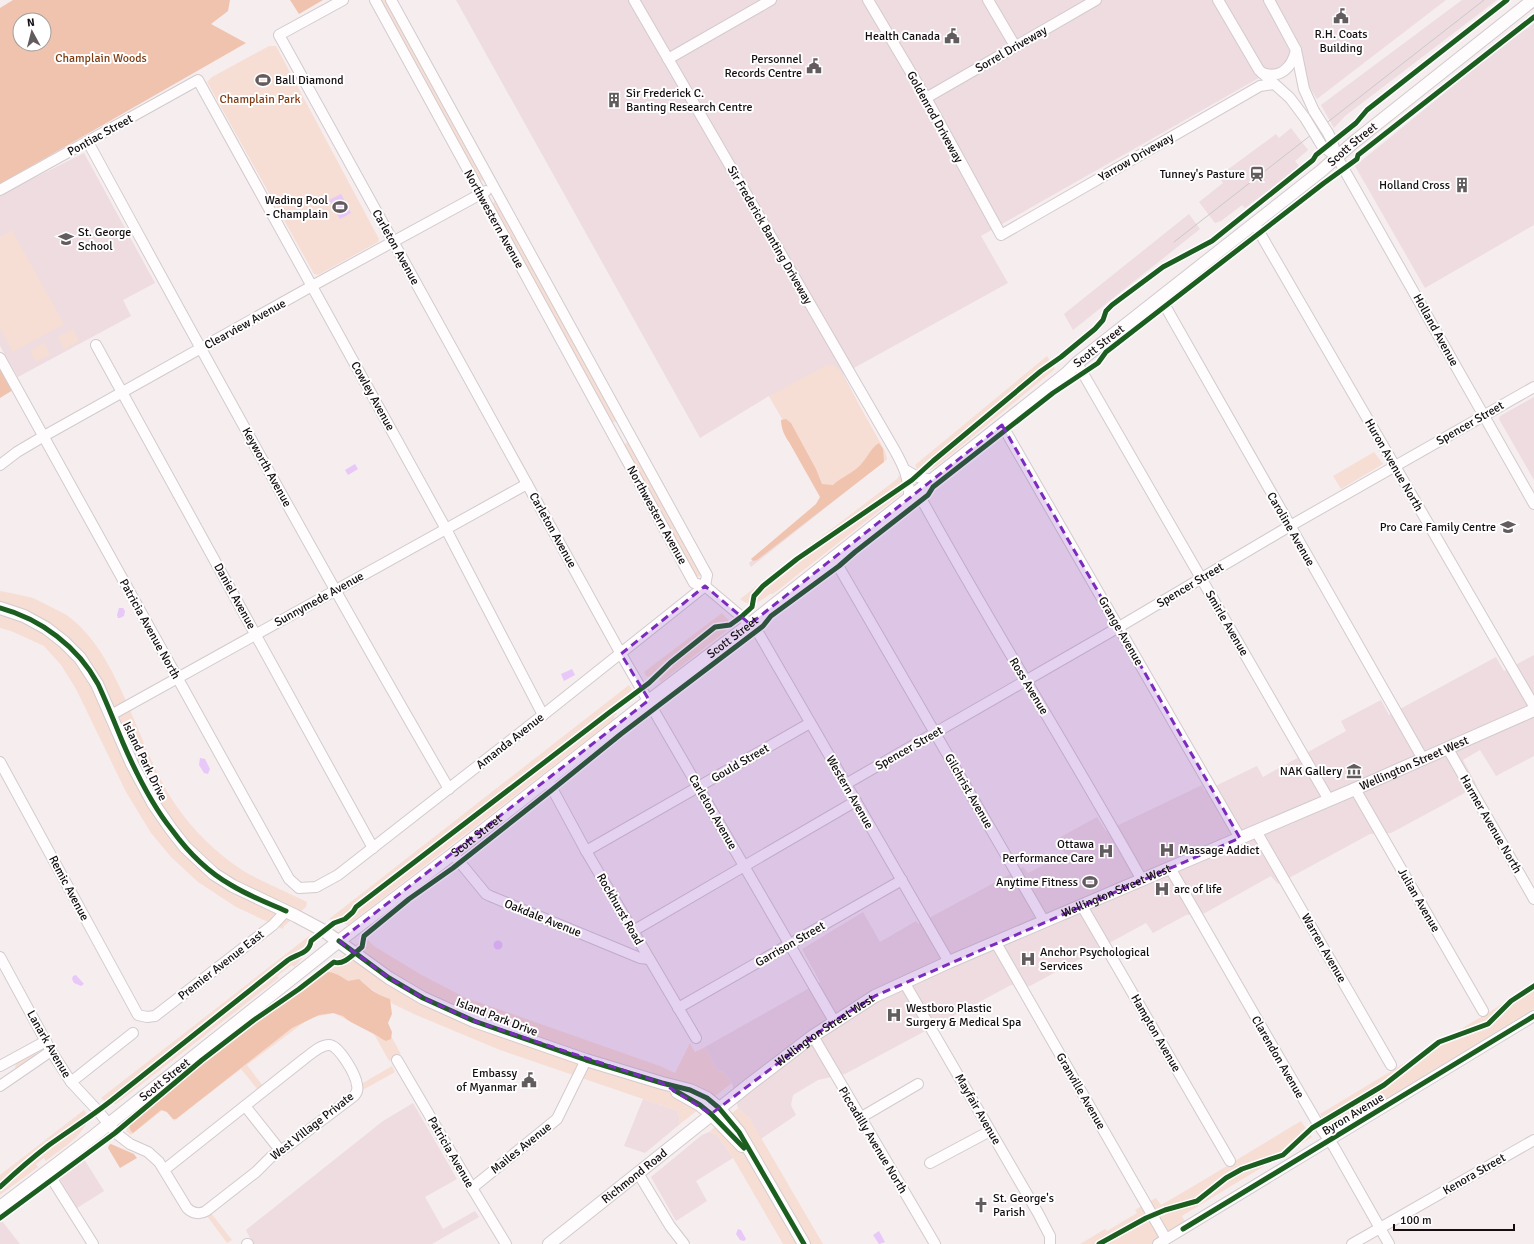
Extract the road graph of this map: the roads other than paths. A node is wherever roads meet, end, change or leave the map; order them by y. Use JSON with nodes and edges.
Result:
{"nodes":[{"id":1,"x":343,"y":0,"type":"edge"},
{"id":2,"x":375,"y":0,"type":"edge"},
{"id":3,"x":391,"y":0,"type":"edge"},
{"id":4,"x":634,"y":0,"type":"edge"},
{"id":5,"x":771,"y":0,"type":"edge"},
{"id":6,"x":868,"y":0,"type":"edge"},
{"id":7,"x":988,"y":0,"type":"edge"},
{"id":8,"x":1096,"y":0,"type":"edge"},
{"id":9,"x":1218,"y":0,"type":"edge"},
{"id":10,"x":1269,"y":0,"type":"edge"},
{"id":11,"x":1533,"y":0,"type":"edge"},
{"id":12,"x":1015,"y":46,"type":"junction"},
{"id":13,"x":1296,"y":50,"type":"junction"},
{"id":14,"x":668,"y":59,"type":"junction"},
{"id":15,"x":1262,"y":73,"type":"junction"},
{"id":16,"x":198,"y":80,"type":"joint"},
{"id":17,"x":1274,"y":84,"type":"junction"},
{"id":18,"x":926,"y":98,"type":"junction"},
{"id":19,"x":88,"y":142,"type":"junction"},
{"id":20,"x":1337,"y":157,"type":"junction"},
{"id":21,"x":493,"y":187,"type":"junction"},
{"id":22,"x":0,"y":190,"type":"edge"},
{"id":23,"x":480,"y":194,"type":"junction"},
{"id":24,"x":1254,"y":223,"type":"junction"},
{"id":25,"x":1001,"y":235,"type":"joint"},
{"id":26,"x":393,"y":242,"type":"junction"},
{"id":27,"x":312,"y":286,"type":"junction"},
{"id":28,"x":1160,"y":297,"type":"junction"},
{"id":29,"x":96,"y":345,"type":"dead end"},
{"id":30,"x":201,"y":348,"type":"junction"},
{"id":31,"x":0,"y":358,"type":"edge"},
{"id":32,"x":1077,"y":363,"type":"junction"},
{"id":33,"x":1534,"y":387,"type":"edge"},
{"id":34,"x":122,"y":393,"type":"junction"},
{"id":35,"x":1483,"y":415,"type":"junction"},
{"id":36,"x":1002,"y":424,"type":"junction"},
{"id":37,"x":627,"y":430,"type":"junction"},
{"id":38,"x":44,"y":436,"type":"junction"},
{"id":39,"x":614,"y":437,"type":"junction"},
{"id":40,"x":0,"y":465,"type":"edge"},
{"id":41,"x":1395,"y":467,"type":"junction"},
{"id":42,"x":905,"y":470,"type":"junction"},
{"id":43,"x":932,"y":480,"type":"junction"},
{"id":44,"x":527,"y":484,"type":"junction"},
{"id":45,"x":1530,"y":488,"type":"edge"},
{"id":46,"x":913,"y":495,"type":"junction"},
{"id":47,"x":1534,"y":504,"type":"edge"},
{"id":48,"x":1290,"y":526,"type":"junction"},
{"id":49,"x":446,"y":529,"type":"junction"},
{"id":50,"x":833,"y":557,"type":"junction"},
{"id":51,"x":1201,"y":578,"type":"junction"},
{"id":52,"x":705,"y":586,"type":"junction"},
{"id":53,"x":335,"y":590,"type":"junction"},
{"id":54,"x":0,"y":608,"type":"edge"},
{"id":55,"x":750,"y":624,"type":"junction"},
{"id":56,"x":1119,"y":627,"type":"junction"},
{"id":57,"x":256,"y":634,"type":"junction"},
{"id":58,"x":624,"y":658,"type":"junction"},
{"id":59,"x":177,"y":678,"type":"junction"},
{"id":60,"x":1025,"y":681,"type":"junction"},
{"id":61,"x":649,"y":700,"type":"junction"},
{"id":62,"x":1534,"y":706,"type":"edge"},
{"id":63,"x":1534,"y":710,"type":"edge"},
{"id":64,"x":111,"y":715,"type":"junction"},
{"id":65,"x":543,"y":715,"type":"junction"},
{"id":66,"x":810,"y":723,"type":"junction"},
{"id":67,"x":936,"y":733,"type":"junction"},
{"id":68,"x":1448,"y":749,"type":"junction"},
{"id":69,"x":1423,"y":759,"type":"junction"},
{"id":70,"x":0,"y":762,"type":"edge"},
{"id":71,"x":547,"y":779,"type":"junction"},
{"id":72,"x":846,"y":784,"type":"junction"},
{"id":73,"x":698,"y":788,"type":"junction"},
{"id":74,"x":449,"y":789,"type":"junction"},
{"id":75,"x":1355,"y":789,"type":"junction"},
{"id":76,"x":1330,"y":800,"type":"junction"},
{"id":77,"x":856,"y":801,"type":"junction"},
{"id":78,"x":1256,"y":831,"type":"junction"},
{"id":79,"x":1240,"y":838,"type":"junction"},
{"id":80,"x":373,"y":848,"type":"junction"},
{"id":81,"x":586,"y":851,"type":"junction"},
{"id":82,"x":453,"y":854,"type":"junction"},
{"id":83,"x":744,"y":866,"type":"junction"},
{"id":84,"x":1170,"y":868,"type":"junction"},
{"id":85,"x":902,"y":880,"type":"junction"},
{"id":86,"x":1142,"y":880,"type":"junction"},
{"id":87,"x":310,"y":888,"type":"joint"},
{"id":88,"x":1534,"y":899,"type":"edge"},
{"id":89,"x":1082,"y":906,"type":"junction"},
{"id":90,"x":291,"y":913,"type":"junction"},
{"id":91,"x":1044,"y":921,"type":"junction"},
{"id":92,"x":633,"y":931,"type":"junction"},
{"id":93,"x":339,"y":941,"type":"junction"},
{"id":94,"x":996,"y":943,"type":"junction"},
{"id":95,"x":790,"y":945,"type":"junction"},
{"id":96,"x":0,"y":957,"type":"edge"},
{"id":97,"x":649,"y":959,"type":"junction"},
{"id":98,"x":949,"y":962,"type":"junction"},
{"id":99,"x":904,"y":982,"type":"junction"},
{"id":100,"x":678,"y":1008,"type":"junction"},
{"id":101,"x":1483,"y":1011,"type":"dead end"},
{"id":102,"x":155,"y":1016,"type":"joint"},
{"id":103,"x":1534,"y":1016,"type":"edge"},
{"id":104,"x":834,"y":1021,"type":"junction"},
{"id":105,"x":133,"y":1033,"type":"dead end"},
{"id":106,"x":813,"y":1036,"type":"junction"},
{"id":107,"x":696,"y":1038,"type":"dead end"},
{"id":108,"x":46,"y":1041,"type":"junction"},
{"id":109,"x":51,"y":1051,"type":"junction"},
{"id":110,"x":397,"y":1060,"type":"dead end"},
{"id":111,"x":586,"y":1060,"type":"junction"},
{"id":112,"x":1391,"y":1065,"type":"dead end"},
{"id":113,"x":0,"y":1066,"type":"edge"},
{"id":114,"x":918,"y":1084,"type":"dead end"},
{"id":115,"x":74,"y":1085,"type":"junction"},
{"id":116,"x":0,"y":1086,"type":"edge"},
{"id":117,"x":245,"y":1106,"type":"junction"},
{"id":118,"x":715,"y":1111,"type":"junction"},
{"id":119,"x":860,"y":1118,"type":"junction"},
{"id":120,"x":109,"y":1123,"type":"junction"},
{"id":121,"x":990,"y":1131,"type":"junction"},
{"id":122,"x":1329,"y":1140,"type":"junction"},
{"id":123,"x":1534,"y":1140,"type":"edge"},
{"id":124,"x":280,"y":1150,"type":"junction"},
{"id":125,"x":1230,"y":1161,"type":"dead end"},
{"id":126,"x":930,"y":1163,"type":"dead end"},
{"id":127,"x":164,"y":1170,"type":"junction"},
{"id":128,"x":47,"y":1171,"type":"junction"},
{"id":129,"x":638,"y":1173,"type":"junction"},
{"id":130,"x":472,"y":1188,"type":"junction"},
{"id":131,"x":0,"y":1207,"type":"edge"},
{"id":132,"x":1380,"y":1228,"type":"junction"},
{"id":133,"x":1050,"y":1240,"type":"edge"},
{"id":134,"x":1162,"y":1241,"type":"edge"},
{"id":135,"x":93,"y":1244,"type":"edge"},
{"id":136,"x":506,"y":1244,"type":"edge"},
{"id":137,"x":549,"y":1244,"type":"edge"},
{"id":138,"x":684,"y":1244,"type":"edge"},
{"id":139,"x":804,"y":1244,"type":"edge"},
{"id":140,"x":935,"y":1244,"type":"edge"},
{"id":141,"x":1352,"y":1244,"type":"edge"},
{"id":142,"x":1389,"y":1244,"type":"edge"}],
"edges":[{"from":1,"to":26,"type":"street","name":"Carleton Avenue"},
{"from":2,"to":23,"type":"street","name":"Northwestern Avenue"},
{"from":3,"to":21,"type":"street","name":"Northwestern Avenue"},
{"from":4,"to":14,"type":"street","name":"Sir Frederick Banting Driveway"},
{"from":5,"to":14,"type":"street"},
{"from":6,"to":18,"type":"street","name":"Goldenrod Driveway"},
{"from":7,"to":12,"type":"street"},
{"from":8,"to":12,"type":"street","name":"Sorrel Driveway"},
{"from":9,"to":15,"type":"street"},
{"from":10,"to":13,"type":"street"},
{"from":11,"to":20,"type":"main road","name":"Scott Street"},
{"from":12,"to":18,"type":"street","name":"Sorrel Driveway"},
{"from":13,"to":15,"type":"street"},
{"from":13,"to":20,"type":"street","bridge":true},
{"from":14,"to":42,"type":"street","name":"Sir Frederick Banting Driveway"},
{"from":15,"to":17,"type":"street"},
{"from":16,"to":19,"type":"street","name":"Pontiac Street"},
{"from":16,"to":27,"type":"street","name":"Cowley Avenue"},
{"from":17,"to":20,"type":"street","bridge":true},
{"from":17,"to":25,"type":"street","name":"Yarrow Driveway"},
{"from":18,"to":25,"type":"street","name":"Goldenrod Driveway"},
{"from":19,"to":22,"type":"street","name":"Pontiac Street"},
{"from":19,"to":30,"type":"street","name":"Keyworth Avenue"},
{"from":20,"to":24,"type":"main road","name":"Scott Street"},
{"from":20,"to":35,"type":"street","name":"Holland Avenue"},
{"from":21,"to":23,"type":"street","name":"Clearview Avenue"},
{"from":21,"to":37,"type":"street","name":"Northwestern Avenue"},
{"from":23,"to":26,"type":"street","name":"Clearview Avenue"},
{"from":23,"to":39,"type":"street","name":"Northwestern Avenue"},
{"from":24,"to":28,"type":"main road","name":"Scott Street"},
{"from":24,"to":41,"type":"street","name":"Huron Avenue North"},
{"from":26,"to":27,"type":"street","name":"Clearview Avenue"},
{"from":26,"to":44,"type":"street","name":"Carleton Avenue"},
{"from":27,"to":30,"type":"street","name":"Clearview Avenue"},
{"from":27,"to":49,"type":"street","name":"Cowley Avenue"},
{"from":28,"to":32,"type":"main road","name":"Scott Street"},
{"from":28,"to":48,"type":"street","name":"Caroline Avenue"},
{"from":29,"to":34,"type":"street","name":"Daniel Avenue"},
{"from":30,"to":34,"type":"street","name":"Clearview Avenue"},
{"from":30,"to":53,"type":"street","name":"Keyworth Avenue"},
{"from":31,"to":38,"type":"street","name":"Patricia Avenue North"},
{"from":32,"to":36,"type":"main road","name":"Scott Street"},
{"from":32,"to":51,"type":"street","name":"Smirle Avenue"},
{"from":33,"to":35,"type":"street","name":"Spencer Street"},
{"from":34,"to":38,"type":"street","name":"Clearview Avenue"},
{"from":34,"to":57,"type":"street","name":"Daniel Avenue"},
{"from":35,"to":41,"type":"street","name":"Spencer Street"},
{"from":35,"to":45,"type":"street","name":"Holland Avenue"},
{"from":36,"to":43,"type":"main road","name":"Scott Street"},
{"from":36,"to":56,"type":"street","name":"Grange Avenue"},
{"from":37,"to":39,"type":"street"},
{"from":37,"to":52,"type":"street","name":"Northwestern Avenue"},
{"from":38,"to":40,"type":"street","name":"Clearview Avenue"},
{"from":38,"to":59,"type":"street","name":"Patricia Avenue North"},
{"from":39,"to":52,"type":"street","name":"Northwestern Avenue"},
{"from":41,"to":48,"type":"street","name":"Spencer Street"},
{"from":41,"to":62,"type":"street","name":"Huron Avenue North"},
{"from":42,"to":43,"type":"street"},
{"from":42,"to":46,"type":"street","name":"Sir Frederick Banting Driveway"},
{"from":43,"to":46,"type":"main road","name":"Scott Street"},
{"from":44,"to":49,"type":"street","name":"Sunnymede Avenue"},
{"from":44,"to":58,"type":"street","name":"Carleton Avenue"},
{"from":45,"to":47,"type":"street","name":"Holland Avenue"},
{"from":46,"to":50,"type":"main road","name":"Scott Street"},
{"from":46,"to":60,"type":"street","name":"Ross Avenue"},
{"from":48,"to":51,"type":"street","name":"Spencer Street"},
{"from":48,"to":69,"type":"street","name":"Caroline Avenue"},
{"from":49,"to":53,"type":"street","name":"Sunnymede Avenue"},
{"from":49,"to":65,"type":"street","name":"Cowley Avenue"},
{"from":50,"to":55,"type":"main road","name":"Scott Street"},
{"from":50,"to":67,"type":"street","name":"Gilchrist Avenue"},
{"from":51,"to":56,"type":"street","name":"Spencer Street"},
{"from":51,"to":76,"type":"street","name":"Smirle Avenue"},
{"from":52,"to":55,"type":"street","name":"Northwestern Avenue"},
{"from":52,"to":58,"type":"street","name":"Amanda Avenue"},
{"from":53,"to":57,"type":"street","name":"Sunnymede Avenue"},
{"from":53,"to":74,"type":"street","name":"Keyworth Avenue"},
{"from":54,"to":64,"type":"main road","name":"Island Park Drive"},
{"from":55,"to":61,"type":"main road","name":"Scott Street"},
{"from":55,"to":66,"type":"street","name":"Western Avenue"},
{"from":56,"to":60,"type":"street","name":"Spencer Street"},
{"from":56,"to":79,"type":"street","name":"Grange Avenue"},
{"from":57,"to":59,"type":"street","name":"Sunnymede Avenue"},
{"from":57,"to":80,"type":"street","name":"Daniel Avenue"},
{"from":58,"to":61,"type":"street","name":"Carleton Avenue"},
{"from":58,"to":65,"type":"street","name":"Amanda Avenue"},
{"from":59,"to":64,"type":"street","name":"Sunnymede Avenue"},
{"from":59,"to":87,"type":"street","name":"Patricia Avenue North"},
{"from":60,"to":67,"type":"street","name":"Spencer Street"},
{"from":60,"to":86,"type":"street","name":"Ross Avenue"},
{"from":61,"to":71,"type":"main road","name":"Scott Street"},
{"from":61,"to":73,"type":"street","name":"Carleton Avenue"},
{"from":63,"to":68,"type":"main road","name":"Wellington Street West"},
{"from":64,"to":90,"type":"main road","name":"Island Park Drive"},
{"from":65,"to":74,"type":"street","name":"Amanda Avenue"},
{"from":66,"to":72,"type":"street","name":"Western Avenue"},
{"from":66,"to":73,"type":"street","name":"Gould Street"},
{"from":67,"to":72,"type":"street","name":"Spencer Street"},
{"from":67,"to":91,"type":"street","name":"Gilchrist Avenue"},
{"from":68,"to":69,"type":"main road","name":"Wellington Street West"},
{"from":68,"to":88,"type":"street","name":"Harmer Avenue North"},
{"from":69,"to":75,"type":"main road","name":"Wellington Street West"},
{"from":70,"to":102,"type":"street","name":"Remic Avenue"},
{"from":71,"to":81,"type":"street","name":"Rockhurst Road"},
{"from":71,"to":82,"type":"main road","name":"Scott Street"},
{"from":72,"to":77,"type":"street","name":"Western Avenue"},
{"from":73,"to":81,"type":"street","name":"Gould Street"},
{"from":73,"to":83,"type":"street","name":"Carleton Avenue"},
{"from":74,"to":80,"type":"street","name":"Amanda Avenue"},
{"from":75,"to":76,"type":"main road","name":"Wellington Street West"},
{"from":75,"to":101,"type":"street","name":"Julian Avenue"},
{"from":76,"to":78,"type":"main road","name":"Wellington Street West"},
{"from":77,"to":83,"type":"street"},
{"from":77,"to":85,"type":"street","name":"Western Avenue"},
{"from":78,"to":79,"type":"main road","name":"Wellington Street West"},
{"from":78,"to":112,"type":"street","name":"Warren Avenue"},
{"from":79,"to":84,"type":"main road","name":"Wellington Street West"},
{"from":80,"to":87,"type":"street","name":"Amanda Avenue"},
{"from":81,"to":92,"type":"street","name":"Rockhurst Road"},
{"from":82,"to":93,"type":"main road","name":"Scott Street"},
{"from":82,"to":97,"type":"street","name":"Oakdale Avenue"},
{"from":83,"to":92,"type":"street"},
{"from":83,"to":95,"type":"street","name":"Carleton Avenue"},
{"from":84,"to":86,"type":"main road","name":"Wellington Street West"},
{"from":84,"to":122,"type":"street","name":"Clarendon Avenue"},
{"from":85,"to":95,"type":"street","name":"Garrison Street"},
{"from":85,"to":98,"type":"street","name":"Western Avenue"},
{"from":86,"to":89,"type":"main road","name":"Wellington Street West"},
{"from":89,"to":91,"type":"main road","name":"Wellington Street West"},
{"from":89,"to":125,"type":"street","name":"Hampton Avenue"},
{"from":90,"to":93,"type":"main road","name":"Island Park Drive"},
{"from":90,"to":102,"type":"street","name":"Premier Avenue East"},
{"from":91,"to":94,"type":"main road","name":"Wellington Street West"},
{"from":92,"to":97,"type":"street","name":"Rockhurst Road"},
{"from":93,"to":111,"type":"main road","name":"Island Park Drive"},
{"from":93,"to":120,"type":"main road","name":"Scott Street"},
{"from":94,"to":98,"type":"main road","name":"Wellington Street West"},
{"from":94,"to":134,"type":"street","name":"Granville Avenue"},
{"from":95,"to":100,"type":"street","name":"Garrison Street"},
{"from":95,"to":104,"type":"street","name":"Carleton Avenue"},
{"from":96,"to":108,"type":"street","name":"Lanark Avenue"},
{"from":97,"to":100,"type":"street","name":"Rockhurst Road"},
{"from":98,"to":99,"type":"main road","name":"Wellington Street West"},
{"from":99,"to":104,"type":"main road","name":"Wellington Street West"},
{"from":99,"to":121,"type":"street","name":"Mayfair Avenue"},
{"from":100,"to":107,"type":"street","name":"Rockhurst Road"},
{"from":103,"to":122,"type":"street","name":"Byron Avenue"},
{"from":104,"to":106,"type":"main road","name":"Wellington Street West"},
{"from":105,"to":115,"type":"street"},
{"from":106,"to":118,"type":"main road","name":"Wellington Street West"},
{"from":106,"to":119,"type":"street","name":"Piccadilly Avenue North"},
{"from":108,"to":109,"type":"street","name":"Lanark Avenue"},
{"from":108,"to":113,"type":"street"},
{"from":109,"to":115,"type":"street","name":"Lanark Avenue"},
{"from":109,"to":116,"type":"street"},
{"from":110,"to":130,"type":"street","name":"Patricia Avenue"},
{"from":111,"to":118,"type":"main road","name":"Island Park Drive"},
{"from":111,"to":130,"type":"street","name":"Mailes Avenue"},
{"from":114,"to":119,"type":"street"},
{"from":115,"to":120,"type":"street","name":"Lanark Avenue"},
{"from":117,"to":124,"type":"street"},
{"from":117,"to":124,"type":"street","name":"West Village Private"},
{"from":117,"to":127,"type":"street","name":"West Village Private"},
{"from":118,"to":129,"type":"main road","name":"Richmond Road"},
{"from":118,"to":139,"type":"main road","name":"Island Park Drive"},
{"from":119,"to":140,"type":"street","name":"Piccadilly Avenue North"},
{"from":120,"to":127,"type":"street","name":"West Village Private"},
{"from":120,"to":128,"type":"main road","name":"Scott Street"},
{"from":121,"to":126,"type":"street"},
{"from":121,"to":133,"type":"street","name":"Mayfair Avenue"},
{"from":122,"to":132,"type":"street","name":"Clarendon Avenue"},
{"from":122,"to":134,"type":"street","name":"Byron Avenue"},
{"from":123,"to":132,"type":"street","name":"Kenora Street"},
{"from":124,"to":127,"type":"street","name":"West Village Private"},
{"from":128,"to":131,"type":"main road","name":"Scott Street"},
{"from":128,"to":135,"type":"street"},
{"from":129,"to":137,"type":"main road","name":"Richmond Road"},
{"from":129,"to":138,"type":"street"},
{"from":130,"to":136,"type":"street","name":"Patricia Avenue"},
{"from":132,"to":141,"type":"street","name":"Kenora Street"},
{"from":132,"to":142,"type":"street","name":"Clarendon Avenue"}]}
